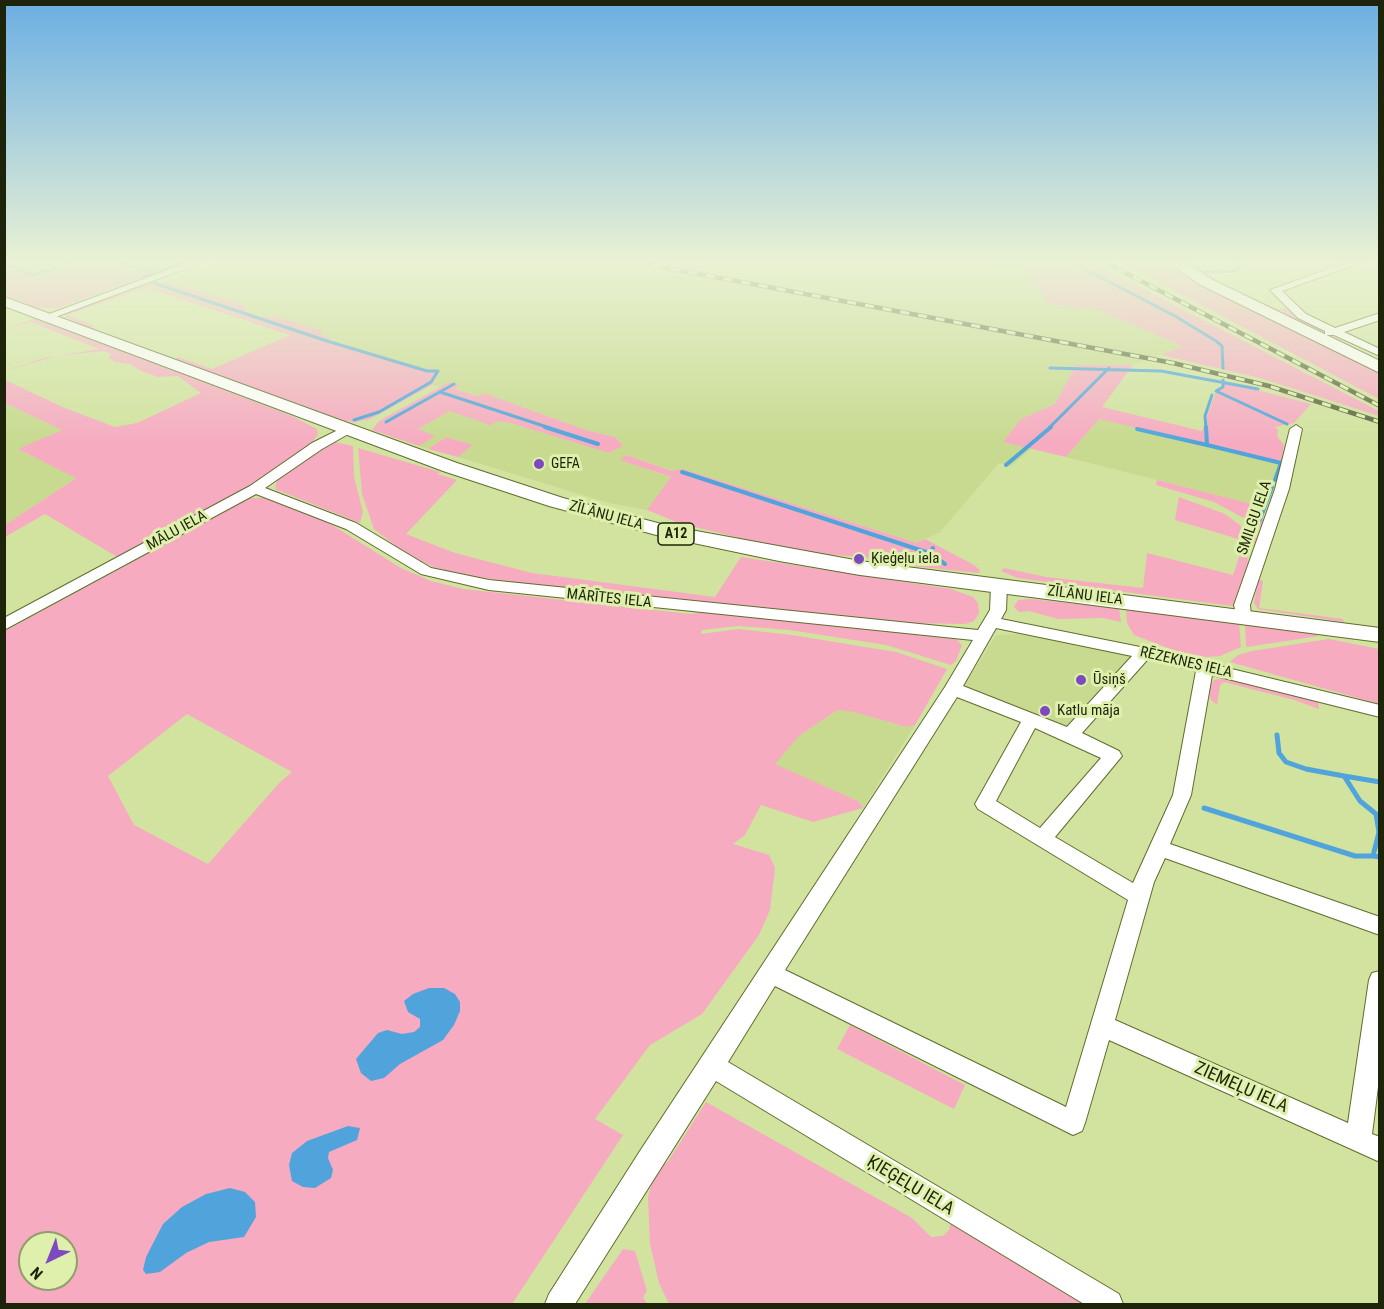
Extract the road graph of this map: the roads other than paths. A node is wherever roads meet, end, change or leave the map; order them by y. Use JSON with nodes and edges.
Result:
{"nodes":[{"id":1,"x":57,"y":321,"type":"edge"},
{"id":2,"x":1285,"y":321,"type":"edge"},
{"id":3,"x":1313,"y":321,"type":"edge"},
{"id":4,"x":1365,"y":321,"type":"edge"},
{"id":5,"x":1334,"y":332,"type":"junction"},
{"id":6,"x":1317,"y":337,"type":"junction"},
{"id":7,"x":1380,"y":353,"type":"edge"},
{"id":8,"x":1380,"y":368,"type":"edge"},
{"id":9,"x":1296,"y":429,"type":"dead end"},
{"id":10,"x":346,"y":430,"type":"junction"},
{"id":11,"x":255,"y":489,"type":"junction"},
{"id":12,"x":999,"y":586,"type":"junction"},
{"id":13,"x":1243,"y":615,"type":"junction"},
{"id":14,"x":4,"y":625,"type":"edge"},
{"id":15,"x":987,"y":629,"type":"junction"},
{"id":16,"x":1380,"y":635,"type":"edge"},
{"id":17,"x":1144,"y":653,"type":"junction"},
{"id":18,"x":1205,"y":667,"type":"junction"},
{"id":19,"x":953,"y":689,"type":"junction"},
{"id":20,"x":1380,"y":711,"type":"edge"},
{"id":21,"x":1031,"y":719,"type":"junction"},
{"id":22,"x":1070,"y":735,"type":"junction"},
{"id":23,"x":1042,"y":839,"type":"junction"},
{"id":24,"x":1159,"y":848,"type":"junction"},
{"id":25,"x":1140,"y":897,"type":"junction"},
{"id":26,"x":1380,"y":926,"type":"edge"},
{"id":27,"x":770,"y":973,"type":"junction"},
{"id":28,"x":1380,"y":980,"type":"edge"},
{"id":29,"x":1103,"y":1026,"type":"junction"},
{"id":30,"x":712,"y":1066,"type":"junction"},
{"id":31,"x":1369,"y":1146,"type":"edge"},
{"id":32,"x":559,"y":1305,"type":"edge"},
{"id":33,"x":1109,"y":1305,"type":"edge"}],
"edges":[{"from":1,"to":10,"type":"highway","name":"ZĪLĀNU IELA","number":"A12"},
{"from":2,"to":6,"type":"highway"},
{"from":3,"to":5,"type":"street"},
{"from":4,"to":5,"type":"street"},
{"from":5,"to":6,"type":"street"},
{"from":5,"to":7,"type":"street"},
{"from":6,"to":8,"type":"highway"},
{"from":9,"to":13,"type":"street","name":"SMILGU IELA"},
{"from":10,"to":11,"type":"street","name":"MĀLU IELA"},
{"from":10,"to":12,"type":"highway","name":"ZĪLĀNU IELA","number":"A12"},
{"from":11,"to":14,"type":"street","name":"MĀLU IELA"},
{"from":11,"to":15,"type":"street","name":"MĀRĪTES IELA"},
{"from":12,"to":13,"type":"highway","name":"ZĪLĀNU IELA","number":"A12"},
{"from":12,"to":15,"type":"street"},
{"from":13,"to":16,"type":"highway","name":"ZĪLĀNU IELA","number":"A12"},
{"from":15,"to":17,"type":"street","name":"RĒZEKNES IELA"},
{"from":15,"to":19,"type":"street"},
{"from":17,"to":18,"type":"street","name":"RĒZEKNES IELA"},
{"from":17,"to":22,"type":"street"},
{"from":18,"to":20,"type":"street","name":"RĒZEKNES IELA"},
{"from":18,"to":24,"type":"street"},
{"from":19,"to":21,"type":"street"},
{"from":19,"to":27,"type":"street"},
{"from":21,"to":22,"type":"street"},
{"from":21,"to":23,"type":"street"},
{"from":22,"to":23,"type":"street"},
{"from":23,"to":25,"type":"street"},
{"from":24,"to":25,"type":"street"},
{"from":24,"to":26,"type":"street"},
{"from":25,"to":29,"type":"street"},
{"from":27,"to":29,"type":"street"},
{"from":27,"to":30,"type":"street"},
{"from":28,"to":31,"type":"street"},
{"from":29,"to":31,"type":"street","name":"ZIEMEĻU IELA"},
{"from":30,"to":32,"type":"street"},
{"from":30,"to":33,"type":"street","name":"ĶIEĢEĻU IELA"}]}
